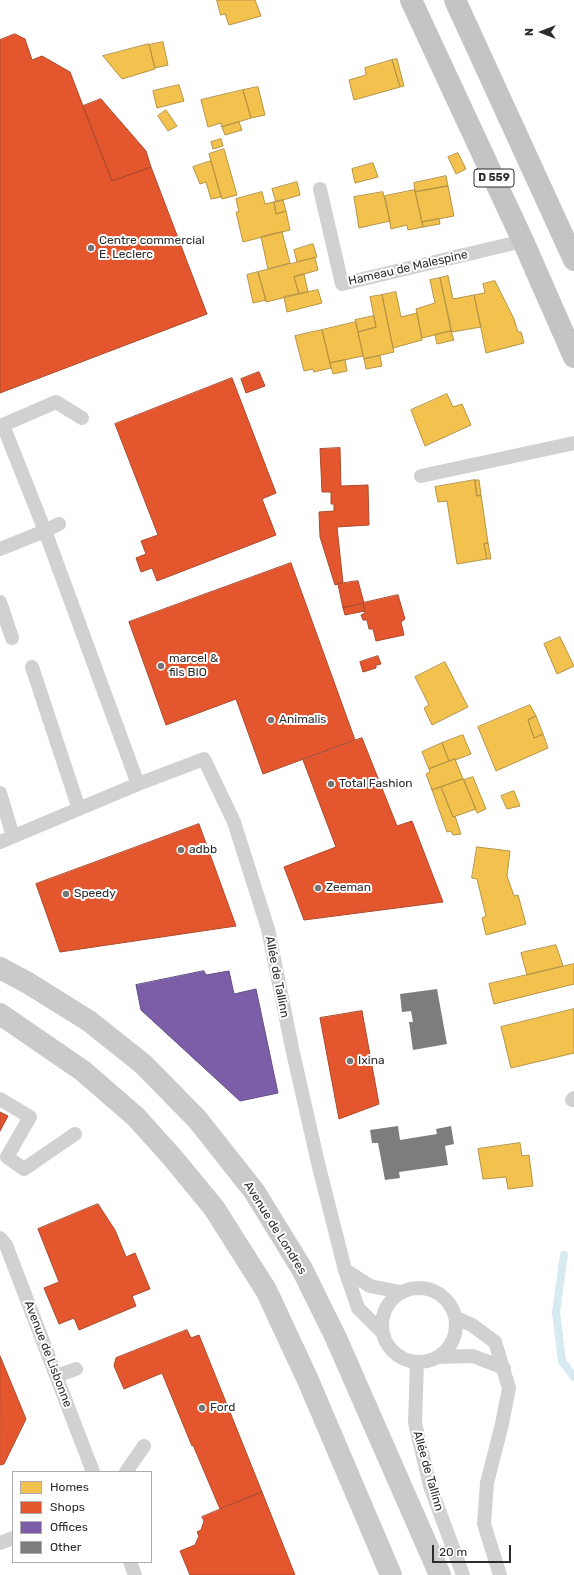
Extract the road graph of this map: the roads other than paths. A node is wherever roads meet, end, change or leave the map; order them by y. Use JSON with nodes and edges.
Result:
{"nodes":[{"id":1,"x":411,"y":0,"type":"edge"},
{"id":2,"x":455,"y":0,"type":"edge"},
{"id":3,"x":320,"y":189,"type":"dead end"},
{"id":4,"x":523,"y":241,"type":"junction"},
{"id":5,"x":574,"y":260,"type":"edge"},
{"id":6,"x":574,"y":357,"type":"edge"},
{"id":7,"x":82,"y":418,"type":"dead end"},
{"id":8,"x":2,"y":426,"type":"edge"},
{"id":9,"x":574,"y":443,"type":"edge"},
{"id":10,"x":421,"y":476,"type":"dead end"},
{"id":11,"x":59,"y":524,"type":"dead end"},
{"id":12,"x":45,"y":531,"type":"junction"},
{"id":13,"x":0,"y":549,"type":"edge"},
{"id":14,"x":0,"y":602,"type":"edge"},
{"id":15,"x":12,"y":638,"type":"dead end"},
{"id":16,"x":32,"y":667,"type":"dead end"},
{"id":17,"x":138,"y":784,"type":"junction"},
{"id":18,"x":0,"y":794,"type":"edge"},
{"id":19,"x":79,"y":809,"type":"junction"},
{"id":20,"x":13,"y":836,"type":"junction"},
{"id":21,"x":0,"y":842,"type":"edge"},
{"id":22,"x":0,"y":968,"type":"edge"},
{"id":23,"x":0,"y":1014,"type":"edge"},
{"id":24,"x":0,"y":1099,"type":"edge"},
{"id":25,"x":75,"y":1134,"type":"dead end"},
{"id":26,"x":0,"y":1238,"type":"edge"},
{"id":27,"x":345,"y":1270,"type":"junction"},
{"id":28,"x":400,"y":1292,"type":"junction"},
{"id":29,"x":456,"y":1318,"type":"junction"},
{"id":30,"x":382,"y":1333,"type":"junction"},
{"id":31,"x":438,"y":1358,"type":"junction"},
{"id":32,"x":417,"y":1363,"type":"junction"},
{"id":33,"x":504,"y":1368,"type":"junction"},
{"id":34,"x":76,"y":1369,"type":"dead end"},
{"id":35,"x":56,"y":1376,"type":"junction"},
{"id":36,"x":144,"y":1446,"type":"dead end"},
{"id":37,"x":93,"y":1471,"type":"edge"},
{"id":38,"x":127,"y":1471,"type":"edge"},
{"id":39,"x":357,"y":1496,"type":"junction"},
{"id":40,"x":12,"y":1538,"type":"edge"},
{"id":41,"x":0,"y":1543,"type":"edge"},
{"id":42,"x":130,"y":1563,"type":"edge"},
{"id":43,"x":135,"y":1575,"type":"edge"},
{"id":44,"x":381,"y":1575,"type":"edge"},
{"id":45,"x":391,"y":1575,"type":"edge"},
{"id":46,"x":440,"y":1575,"type":"edge"},
{"id":47,"x":463,"y":1575,"type":"edge"},
{"id":48,"x":500,"y":1575,"type":"edge"}],
"edges":[{"from":1,"to":4,"type":"main road","number":"D 559"},
{"from":2,"to":5,"type":"main road","number":"D 559"},
{"from":3,"to":4,"type":"lane","name":"Hameau de Malespine"},
{"from":4,"to":6,"type":"main road","number":"D 559"},
{"from":7,"to":8,"type":"lane"},
{"from":8,"to":12,"type":"lane"},
{"from":9,"to":10,"type":"lane"},
{"from":11,"to":12,"type":"lane"},
{"from":12,"to":13,"type":"lane"},
{"from":12,"to":17,"type":"lane"},
{"from":14,"to":15,"type":"lane"},
{"from":16,"to":19,"type":"lane"},
{"from":17,"to":19,"type":"lane"},
{"from":17,"to":27,"type":"lane","name":"Allée de Tallinn"},
{"from":18,"to":20,"type":"lane"},
{"from":19,"to":20,"type":"lane"},
{"from":20,"to":21,"type":"lane"},
{"from":22,"to":46,"type":"main road","name":"Avenue de Londres"},
{"from":23,"to":39,"type":"main road"},
{"from":24,"to":25,"type":"lane"},
{"from":26,"to":35,"type":"lane","name":"Avenue de Lisbonne"},
{"from":27,"to":28,"type":"lane"},
{"from":27,"to":30,"type":"lane","name":"Allée de Tallinn"},
{"from":28,"to":29,"type":"lane"},
{"from":28,"to":30,"type":"lane"},
{"from":29,"to":31,"type":"lane"},
{"from":29,"to":33,"type":"lane"},
{"from":30,"to":32,"type":"lane"},
{"from":31,"to":32,"type":"lane"},
{"from":31,"to":33,"type":"lane"},
{"from":32,"to":47,"type":"lane","name":"Allée de Tallinn"},
{"from":33,"to":48,"type":"lane"},
{"from":34,"to":35,"type":"lane"},
{"from":35,"to":37,"type":"lane","name":"Avenue de Lisbonne"},
{"from":36,"to":38,"type":"lane"},
{"from":39,"to":44,"type":"lane"},
{"from":39,"to":45,"type":"main road"},
{"from":40,"to":41,"type":"lane"},
{"from":42,"to":43,"type":"lane"}]}
